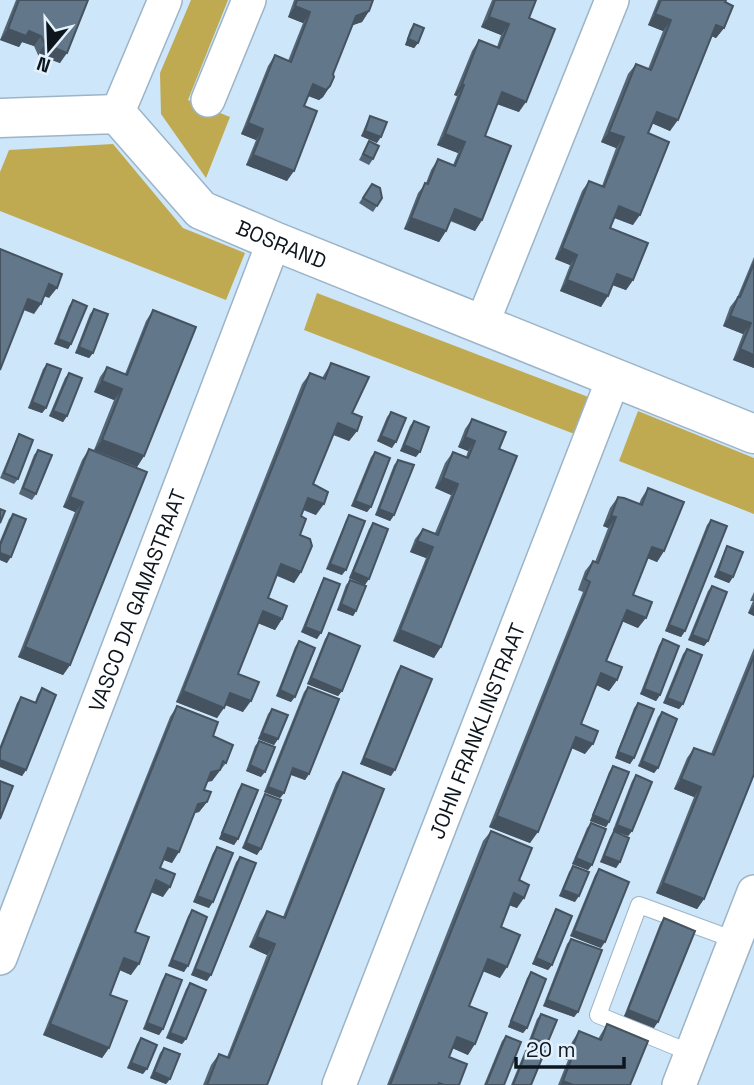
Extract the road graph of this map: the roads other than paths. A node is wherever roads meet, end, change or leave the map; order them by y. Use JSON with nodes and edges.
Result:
{"nodes":[{"id":1,"x":165,"y":0,"type":"edge"},
{"id":2,"x":249,"y":0,"type":"edge"},
{"id":3,"x":612,"y":0,"type":"edge"},
{"id":4,"x":208,"y":100,"type":"dead end"},
{"id":5,"x":117,"y":114,"type":"junction"},
{"id":6,"x":0,"y":118,"type":"edge"},
{"id":7,"x":274,"y":241,"type":"junction"},
{"id":8,"x":482,"y":324,"type":"junction"},
{"id":9,"x":614,"y":377,"type":"junction"},
{"id":10,"x":754,"y":433,"type":"edge"},
{"id":11,"x":754,"y":892,"type":"edge"},
{"id":12,"x":736,"y":940,"type":"junction"},
{"id":13,"x":0,"y":958,"type":"edge"},
{"id":14,"x":691,"y":1054,"type":"junction"},
{"id":15,"x":339,"y":1085,"type":"edge"},
{"id":16,"x":679,"y":1085,"type":"edge"}],
"edges":[{"from":1,"to":5,"type":"street"},
{"from":2,"to":4,"type":"street"},
{"from":3,"to":8,"type":"street"},
{"from":5,"to":6,"type":"street"},
{"from":5,"to":7,"type":"street","name":"BOSRAND"},
{"from":7,"to":8,"type":"street","name":"BOSRAND"},
{"from":7,"to":13,"type":"street","name":"VASCO DA GAMASTRAAT"},
{"from":8,"to":9,"type":"street","name":"BOSRAND"},
{"from":9,"to":10,"type":"street","name":"BOSRAND"},
{"from":9,"to":15,"type":"street","name":"JOHN FRANKLINSTRAAT"},
{"from":11,"to":12,"type":"street"},
{"from":12,"to":14,"type":"street"},
{"from":12,"to":14,"type":"lane"},
{"from":14,"to":16,"type":"street"}]}
